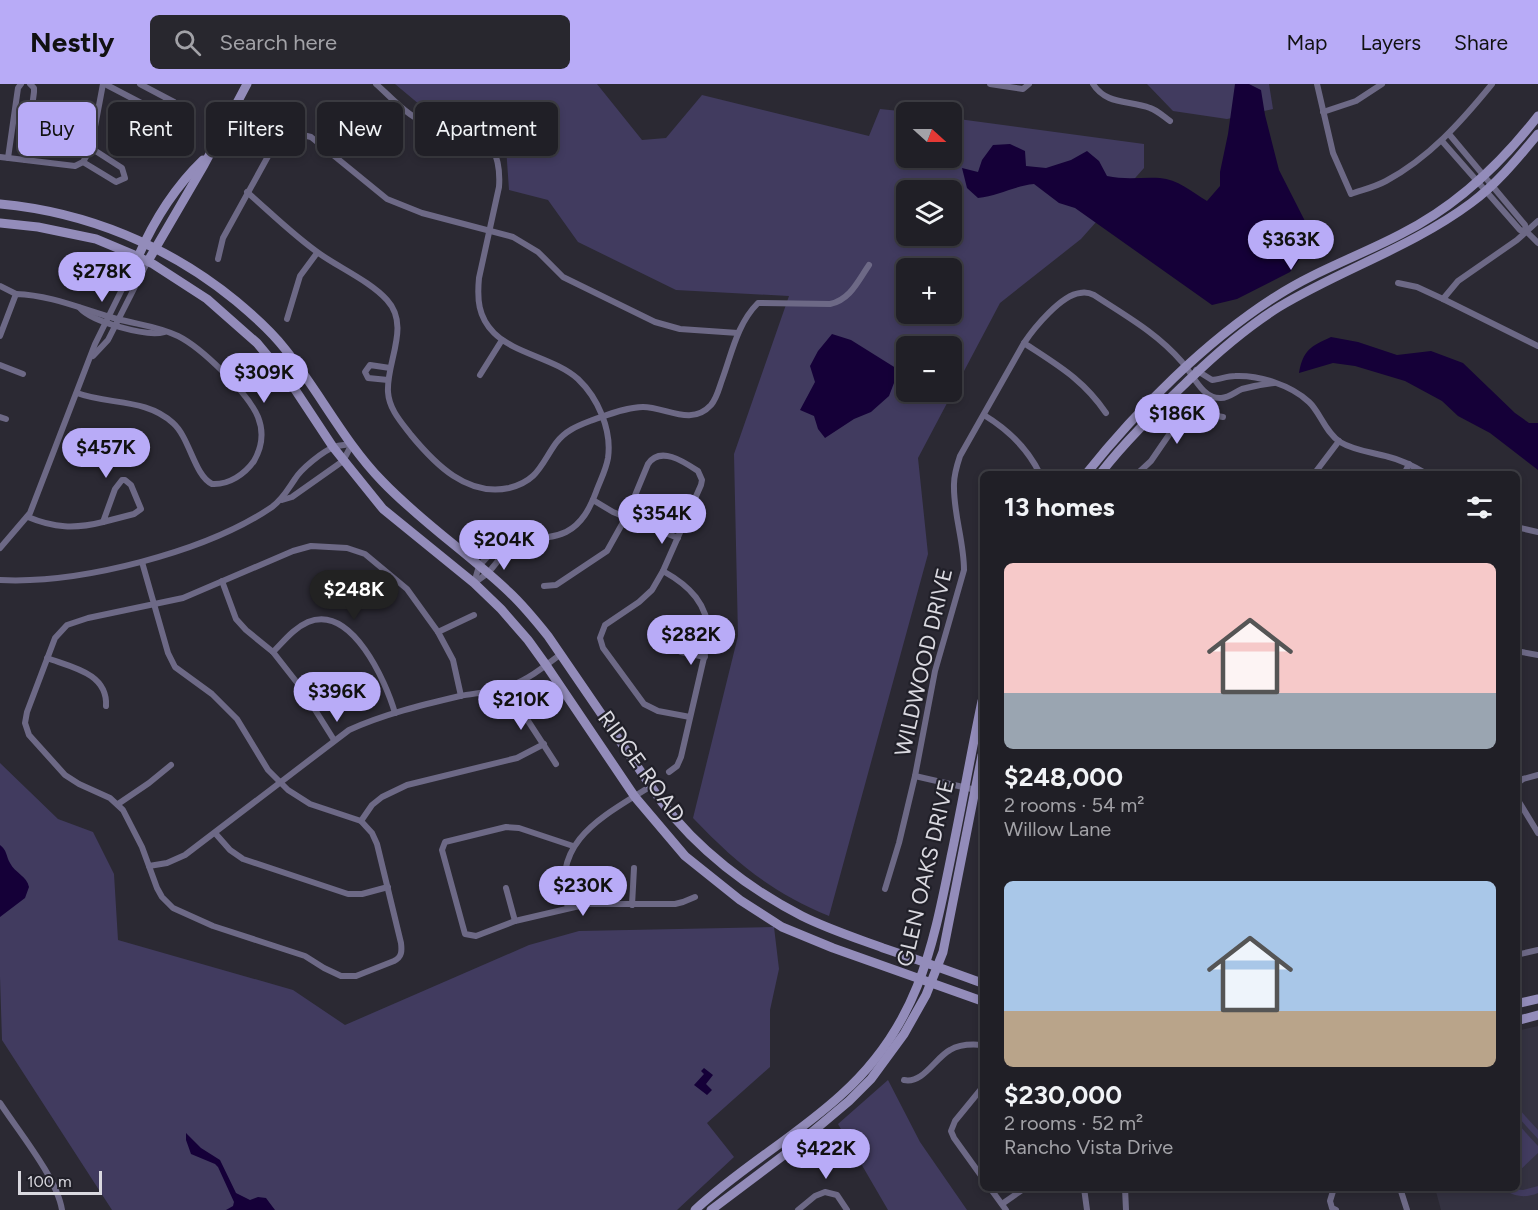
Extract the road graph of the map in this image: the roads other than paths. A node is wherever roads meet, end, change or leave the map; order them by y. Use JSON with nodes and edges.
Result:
{"nodes":[{"id":1,"x":21,"y":84,"type":"edge"},
{"id":2,"x":30,"y":84,"type":"edge"},
{"id":3,"x":104,"y":84,"type":"edge"},
{"id":4,"x":141,"y":84,"type":"edge"},
{"id":5,"x":248,"y":84,"type":"edge"},
{"id":6,"x":376,"y":84,"type":"edge"},
{"id":7,"x":990,"y":84,"type":"edge"},
{"id":8,"x":1029,"y":84,"type":"edge"},
{"id":9,"x":1093,"y":84,"type":"edge"},
{"id":10,"x":1317,"y":84,"type":"edge"},
{"id":11,"x":1382,"y":84,"type":"edge"},
{"id":12,"x":1492,"y":84,"type":"edge"},
{"id":13,"x":238,"y":102,"type":"edge"},
{"id":14,"x":1323,"y":112,"type":"junction"},
{"id":15,"x":1538,"y":116,"type":"edge"},
{"id":16,"x":1170,"y":121,"type":"dead end"},
{"id":17,"x":96,"y":123,"type":"edge"},
{"id":18,"x":1449,"y":134,"type":"junction"},
{"id":19,"x":1538,"y":134,"type":"edge"},
{"id":20,"x":1442,"y":141,"type":"junction"},
{"id":21,"x":96,"y":151,"type":"edge"},
{"id":22,"x":86,"y":156,"type":"edge"},
{"id":23,"x":207,"y":156,"type":"edge"},
{"id":24,"x":208,"y":156,"type":"edge"},
{"id":25,"x":4,"y":158,"type":"edge"},
{"id":26,"x":25,"y":160,"type":"junction"},
{"id":27,"x":83,"y":162,"type":"junction"},
{"id":28,"x":1485,"y":183,"type":"junction"},
{"id":29,"x":247,"y":192,"type":"junction"},
{"id":30,"x":0,"y":204,"type":"edge"},
{"id":31,"x":1538,"y":221,"type":"edge"},
{"id":32,"x":0,"y":223,"type":"edge"},
{"id":33,"x":490,"y":230,"type":"junction"},
{"id":34,"x":1527,"y":232,"type":"junction"},
{"id":35,"x":144,"y":242,"type":"junction"},
{"id":36,"x":1538,"y":243,"type":"edge"},
{"id":37,"x":155,"y":248,"type":"junction"},
{"id":38,"x":317,"y":253,"type":"junction"},
{"id":39,"x":138,"y":257,"type":"junction"},
{"id":40,"x":218,"y":259,"type":"dead end"},
{"id":41,"x":148,"y":261,"type":"junction"},
{"id":42,"x":869,"y":265,"type":"dead end"},
{"id":43,"x":1398,"y":283,"type":"dead end"},
{"id":44,"x":0,"y":285,"type":"edge"},
{"id":45,"x":16,"y":294,"type":"junction"},
{"id":46,"x":1443,"y":299,"type":"junction"},
{"id":47,"x":107,"y":319,"type":"junction"},
{"id":48,"x":287,"y":319,"type":"dead end"},
{"id":49,"x":117,"y":323,"type":"junction"},
{"id":50,"x":738,"y":333,"type":"junction"},
{"id":51,"x":0,"y":336,"type":"edge"},
{"id":52,"x":502,"y":340,"type":"junction"},
{"id":53,"x":1024,"y":343,"type":"junction"},
{"id":54,"x":1538,"y":346,"type":"edge"},
{"id":55,"x":90,"y":358,"type":"junction"},
{"id":56,"x":0,"y":365,"type":"edge"},
{"id":57,"x":1187,"y":367,"type":"junction"},
{"id":58,"x":390,"y":368,"type":"junction"},
{"id":59,"x":23,"y":374,"type":"dead end"},
{"id":60,"x":1195,"y":374,"type":"junction"},
{"id":61,"x":480,"y":375,"type":"dead end"},
{"id":62,"x":388,"y":380,"type":"junction"},
{"id":63,"x":1274,"y":383,"type":"junction"},
{"id":64,"x":77,"y":393,"type":"junction"},
{"id":65,"x":1106,"y":413,"type":"dead end"},
{"id":66,"x":984,"y":415,"type":"junction"},
{"id":67,"x":603,"y":416,"type":"junction"},
{"id":68,"x":1223,"y":417,"type":"dead end"},
{"id":69,"x":1339,"y":441,"type":"junction"},
{"id":70,"x":352,"y":444,"type":"junction"},
{"id":71,"x":333,"y":447,"type":"junction"},
{"id":72,"x":343,"y":461,"type":"junction"},
{"id":73,"x":1409,"y":464,"type":"junction"},
{"id":74,"x":1038,"y":471,"type":"edge"},
{"id":75,"x":1089,"y":471,"type":"edge"},
{"id":76,"x":1103,"y":471,"type":"edge"},
{"id":77,"x":1140,"y":471,"type":"edge"},
{"id":78,"x":1316,"y":471,"type":"edge"},
{"id":79,"x":1406,"y":471,"type":"edge"},
{"id":80,"x":1422,"y":471,"type":"edge"},
{"id":81,"x":282,"y":500,"type":"junction"},
{"id":82,"x":593,"y":500,"type":"junction"},
{"id":83,"x":28,"y":517,"type":"junction"},
{"id":84,"x":626,"y":517,"type":"junction"},
{"id":85,"x":103,"y":522,"type":"junction"},
{"id":86,"x":1520,"y":527,"type":"edge"},
{"id":87,"x":1538,"y":532,"type":"edge"},
{"id":88,"x":678,"y":538,"type":"junction"},
{"id":89,"x":520,"y":539,"type":"junction"},
{"id":90,"x":0,"y":548,"type":"edge"},
{"id":91,"x":142,"y":562,"type":"junction"},
{"id":92,"x":479,"y":566,"type":"junction"},
{"id":93,"x":663,"y":571,"type":"junction"},
{"id":94,"x":488,"y":573,"type":"junction"},
{"id":95,"x":0,"y":580,"type":"edge"},
{"id":96,"x":222,"y":581,"type":"junction"},
{"id":97,"x":474,"y":583,"type":"junction"},
{"id":98,"x":544,"y":586,"type":"dead end"},
{"id":99,"x":155,"y":605,"type":"junction"},
{"id":100,"x":474,"y":615,"type":"dead end"},
{"id":101,"x":438,"y":632,"type":"junction"},
{"id":102,"x":273,"y":652,"type":"junction"},
{"id":103,"x":681,"y":652,"type":"dead end"},
{"id":104,"x":1520,"y":652,"type":"edge"},
{"id":105,"x":561,"y":654,"type":"junction"},
{"id":106,"x":1538,"y":655,"type":"edge"},
{"id":107,"x":705,"y":657,"type":"junction"},
{"id":108,"x":47,"y":658,"type":"junction"},
{"id":109,"x":546,"y":664,"type":"junction"},
{"id":110,"x":509,"y":686,"type":"junction"},
{"id":111,"x":461,"y":696,"type":"junction"},
{"id":112,"x":106,"y":706,"type":"dead end"},
{"id":113,"x":980,"y":711,"type":"edge"},
{"id":114,"x":395,"y":713,"type":"junction"},
{"id":115,"x":690,"y":717,"type":"junction"},
{"id":116,"x":334,"y":740,"type":"junction"},
{"id":117,"x":544,"y":744,"type":"junction"},
{"id":118,"x":556,"y":764,"type":"dead end"},
{"id":119,"x":171,"y":765,"type":"dead end"},
{"id":120,"x":980,"y":767,"type":"edge"},
{"id":121,"x":669,"y":772,"type":"dead end"},
{"id":122,"x":1538,"y":775,"type":"edge"},
{"id":123,"x":915,"y":777,"type":"junction"},
{"id":124,"x":1520,"y":781,"type":"edge"},
{"id":125,"x":279,"y":782,"type":"junction"},
{"id":126,"x":651,"y":786,"type":"junction"},
{"id":127,"x":965,"y":788,"type":"junction"},
{"id":128,"x":976,"y":790,"type":"junction"},
{"id":129,"x":635,"y":797,"type":"junction"},
{"id":130,"x":1520,"y":803,"type":"edge"},
{"id":131,"x":118,"y":804,"type":"junction"},
{"id":132,"x":361,"y":821,"type":"junction"},
{"id":133,"x":215,"y":833,"type":"junction"},
{"id":134,"x":1538,"y":833,"type":"edge"},
{"id":135,"x":573,"y":846,"type":"junction"},
{"id":136,"x":149,"y":866,"type":"junction"},
{"id":137,"x":634,"y":868,"type":"dead end"},
{"id":138,"x":388,"y":887,"type":"junction"},
{"id":139,"x":507,"y":888,"type":"dead end"},
{"id":140,"x":885,"y":889,"type":"dead end"},
{"id":141,"x":695,"y":897,"type":"dead end"},
{"id":142,"x":632,"y":905,"type":"junction"},
{"id":143,"x":568,"y":908,"type":"junction"},
{"id":144,"x":515,"y":921,"type":"junction"},
{"id":145,"x":840,"y":933,"type":"junction"},
{"id":146,"x":833,"y":948,"type":"junction"},
{"id":147,"x":1538,"y":950,"type":"edge"},
{"id":148,"x":1520,"y":954,"type":"edge"},
{"id":149,"x":927,"y":963,"type":"junction"},
{"id":150,"x":938,"y":967,"type":"junction"},
{"id":151,"x":926,"y":981,"type":"junction"},
{"id":152,"x":980,"y":981,"type":"edge"},
{"id":153,"x":1538,"y":999,"type":"edge"},
{"id":154,"x":980,"y":1000,"type":"edge"},
{"id":155,"x":1520,"y":1003,"type":"edge"},
{"id":156,"x":1538,"y":1016,"type":"edge"},
{"id":157,"x":1520,"y":1020,"type":"edge"},
{"id":158,"x":980,"y":1045,"type":"edge"},
{"id":159,"x":904,"y":1080,"type":"dead end"},
{"id":160,"x":980,"y":1090,"type":"edge"},
{"id":161,"x":0,"y":1103,"type":"edge"},
{"id":162,"x":838,"y":1103,"type":"junction"},
{"id":163,"x":980,"y":1174,"type":"edge"},
{"id":164,"x":992,"y":1191,"type":"edge"},
{"id":165,"x":1021,"y":1191,"type":"edge"},
{"id":166,"x":1084,"y":1191,"type":"edge"},
{"id":167,"x":1125,"y":1191,"type":"edge"},
{"id":168,"x":1333,"y":1191,"type":"edge"},
{"id":169,"x":1401,"y":1191,"type":"edge"},
{"id":170,"x":1004,"y":1207,"type":"edge"},
{"id":171,"x":62,"y":1210,"type":"edge"},
{"id":172,"x":695,"y":1210,"type":"edge"},
{"id":173,"x":711,"y":1210,"type":"edge"},
{"id":174,"x":798,"y":1210,"type":"edge"},
{"id":175,"x":847,"y":1210,"type":"edge"},
{"id":176,"x":1087,"y":1210,"type":"edge"},
{"id":177,"x":1126,"y":1210,"type":"edge"},
{"id":178,"x":1336,"y":1210,"type":"edge"},
{"id":179,"x":1407,"y":1210,"type":"edge"}],
"edges":[{"from":1,"to":25,"type":"street"},
{"from":2,"to":26,"type":"street"},
{"from":3,"to":4,"type":"street"},
{"from":3,"to":17,"type":"street"},
{"from":5,"to":13,"type":"main road"},
{"from":6,"to":33,"type":"street"},
{"from":7,"to":8,"type":"street"},
{"from":9,"to":16,"type":"street"},
{"from":10,"to":14,"type":"street"},
{"from":11,"to":14,"type":"street"},
{"from":12,"to":18,"type":"street"},
{"from":14,"to":20,"type":"street"},
{"from":15,"to":28,"type":"main road"},
{"from":18,"to":20,"type":"street"},
{"from":18,"to":28,"type":"street"},
{"from":19,"to":28,"type":"main road"},
{"from":20,"to":28,"type":"street"},
{"from":21,"to":27,"type":"street"},
{"from":22,"to":27,"type":"street"},
{"from":23,"to":35,"type":"main road"},
{"from":24,"to":37,"type":"main road"},
{"from":25,"to":26,"type":"street"},
{"from":26,"to":27,"type":"street"},
{"from":28,"to":34,"type":"street"},
{"from":28,"to":57,"type":"main road"},
{"from":28,"to":60,"type":"main road"},
{"from":29,"to":33,"type":"street"},
{"from":29,"to":38,"type":"street"},
{"from":29,"to":40,"type":"street"},
{"from":30,"to":35,"type":"main road","name":"RIDGE ROAD"},
{"from":31,"to":34,"type":"street"},
{"from":32,"to":39,"type":"main road","name":"RIDGE ROAD"},
{"from":33,"to":50,"type":"street"},
{"from":33,"to":52,"type":"street"},
{"from":34,"to":36,"type":"street"},
{"from":34,"to":46,"type":"street"},
{"from":35,"to":37,"type":"main road","name":"RIDGE ROAD"},
{"from":35,"to":39,"type":"main road"},
{"from":37,"to":41,"type":"main road"},
{"from":37,"to":70,"type":"main road","name":"RIDGE ROAD"},
{"from":38,"to":48,"type":"street"},
{"from":38,"to":58,"type":"street"},
{"from":39,"to":41,"type":"main road","name":"RIDGE ROAD"},
{"from":39,"to":47,"type":"street"},
{"from":41,"to":49,"type":"street"},
{"from":41,"to":71,"type":"main road","name":"RIDGE ROAD"},
{"from":42,"to":50,"type":"street"},
{"from":43,"to":46,"type":"street"},
{"from":44,"to":45,"type":"street"},
{"from":45,"to":47,"type":"street"},
{"from":45,"to":51,"type":"street"},
{"from":46,"to":54,"type":"street"},
{"from":47,"to":49,"type":"street"},
{"from":47,"to":55,"type":"street"},
{"from":49,"to":55,"type":"street"},
{"from":49,"to":64,"type":"street"},
{"from":50,"to":67,"type":"street"},
{"from":52,"to":61,"type":"street"},
{"from":52,"to":67,"type":"street"},
{"from":53,"to":57,"type":"street","name":"WILDWOOD DRIVE"},
{"from":53,"to":65,"type":"street"},
{"from":53,"to":66,"type":"street","name":"WILDWOOD DRIVE"},
{"from":55,"to":64,"type":"street"},
{"from":56,"to":59,"type":"street"},
{"from":57,"to":60,"type":"street"},
{"from":57,"to":75,"type":"main road"},
{"from":58,"to":62,"type":"street"},
{"from":58,"to":62,"type":"street"},
{"from":60,"to":63,"type":"street"},
{"from":60,"to":63,"type":"street"},
{"from":60,"to":76,"type":"main road"},
{"from":62,"to":67,"type":"street"},
{"from":63,"to":69,"type":"street"},
{"from":64,"to":83,"type":"street"},
{"from":66,"to":74,"type":"street"},
{"from":66,"to":123,"type":"street","name":"WILDWOOD DRIVE"},
{"from":67,"to":82,"type":"street"},
{"from":68,"to":77,"type":"street"},
{"from":69,"to":73,"type":"street"},
{"from":69,"to":78,"type":"street"},
{"from":70,"to":71,"type":"street"},
{"from":70,"to":72,"type":"street"},
{"from":70,"to":92,"type":"main road","name":"RIDGE ROAD"},
{"from":71,"to":72,"type":"main road","name":"RIDGE ROAD"},
{"from":71,"to":81,"type":"street"},
{"from":72,"to":81,"type":"street"},
{"from":72,"to":97,"type":"main road","name":"RIDGE ROAD"},
{"from":73,"to":79,"type":"street"},
{"from":73,"to":80,"type":"street"},
{"from":81,"to":91,"type":"street"},
{"from":82,"to":84,"type":"street"},
{"from":82,"to":89,"type":"street"},
{"from":83,"to":85,"type":"street"},
{"from":83,"to":90,"type":"street"},
{"from":84,"to":88,"type":"street"},
{"from":84,"to":88,"type":"street"},
{"from":84,"to":98,"type":"street"},
{"from":85,"to":85,"type":"street"},
{"from":86,"to":87,"type":"street"},
{"from":88,"to":93,"type":"street"},
{"from":89,"to":92,"type":"street"},
{"from":89,"to":94,"type":"street"},
{"from":91,"to":95,"type":"street"},
{"from":91,"to":99,"type":"street"},
{"from":92,"to":94,"type":"main road","name":"RIDGE ROAD"},
{"from":92,"to":97,"type":"street"},
{"from":93,"to":107,"type":"street"},
{"from":93,"to":115,"type":"street"},
{"from":94,"to":97,"type":"street"},
{"from":94,"to":105,"type":"main road","name":"RIDGE ROAD"},
{"from":96,"to":99,"type":"street"},
{"from":96,"to":101,"type":"street"},
{"from":96,"to":102,"type":"street"},
{"from":97,"to":109,"type":"main road","name":"RIDGE ROAD"},
{"from":99,"to":108,"type":"street"},
{"from":99,"to":125,"type":"street"},
{"from":100,"to":101,"type":"street"},
{"from":101,"to":111,"type":"street"},
{"from":102,"to":114,"type":"street"},
{"from":102,"to":116,"type":"street"},
{"from":103,"to":107,"type":"street"},
{"from":104,"to":106,"type":"street"},
{"from":105,"to":109,"type":"street"},
{"from":105,"to":126,"type":"main road","name":"RIDGE ROAD"},
{"from":107,"to":115,"type":"street"},
{"from":108,"to":112,"type":"street"},
{"from":108,"to":131,"type":"street"},
{"from":109,"to":110,"type":"street"},
{"from":109,"to":129,"type":"main road","name":"RIDGE ROAD"},
{"from":110,"to":111,"type":"street"},
{"from":110,"to":117,"type":"street"},
{"from":111,"to":114,"type":"street"},
{"from":113,"to":127,"type":"main road","name":"GLEN OAKS DRIVE"},
{"from":114,"to":116,"type":"street"},
{"from":115,"to":121,"type":"street"},
{"from":116,"to":125,"type":"street"},
{"from":117,"to":118,"type":"street"},
{"from":117,"to":132,"type":"street"},
{"from":119,"to":131,"type":"street"},
{"from":120,"to":128,"type":"main road","name":"GLEN OAKS DRIVE"},
{"from":122,"to":124,"type":"street"},
{"from":123,"to":127,"type":"street"},
{"from":123,"to":140,"type":"street","name":"WILDWOOD DRIVE"},
{"from":125,"to":132,"type":"street"},
{"from":125,"to":133,"type":"street"},
{"from":126,"to":129,"type":"street"},
{"from":126,"to":145,"type":"main road","name":"RIDGE ROAD"},
{"from":127,"to":128,"type":"street"},
{"from":127,"to":149,"type":"main road","name":"GLEN OAKS DRIVE"},
{"from":128,"to":150,"type":"main road","name":"GLEN OAKS DRIVE"},
{"from":129,"to":135,"type":"street"},
{"from":129,"to":146,"type":"main road","name":"RIDGE ROAD"},
{"from":130,"to":134,"type":"street"},
{"from":131,"to":136,"type":"street"},
{"from":132,"to":138,"type":"street"},
{"from":133,"to":136,"type":"street"},
{"from":133,"to":138,"type":"street"},
{"from":135,"to":143,"type":"street"},
{"from":135,"to":144,"type":"street"},
{"from":136,"to":138,"type":"street"},
{"from":137,"to":142,"type":"street"},
{"from":139,"to":144,"type":"street"},
{"from":141,"to":142,"type":"street"},
{"from":142,"to":143,"type":"street"},
{"from":143,"to":144,"type":"street"},
{"from":145,"to":146,"type":"main road"},
{"from":145,"to":149,"type":"main road","name":"RIDGE ROAD"},
{"from":146,"to":151,"type":"main road","name":"RIDGE ROAD"},
{"from":147,"to":148,"type":"street"},
{"from":149,"to":150,"type":"main road","name":"RIDGE ROAD"},
{"from":149,"to":151,"type":"main road","name":"GLEN OAKS DRIVE"},
{"from":150,"to":151,"type":"main road","name":"GLEN OAKS DRIVE"},
{"from":150,"to":152,"type":"main road","name":"RIDGE ROAD"},
{"from":151,"to":154,"type":"main road","name":"RIDGE ROAD"},
{"from":151,"to":162,"type":"main road","name":"GLEN OAKS DRIVE"},
{"from":153,"to":155,"type":"main road"},
{"from":156,"to":157,"type":"main road"},
{"from":158,"to":159,"type":"street"},
{"from":160,"to":163,"type":"street"},
{"from":161,"to":171,"type":"street"},
{"from":162,"to":172,"type":"main road","name":"GLEN OAKS DRIVE"},
{"from":162,"to":173,"type":"main road","name":"GLEN OAKS DRIVE"},
{"from":164,"to":170,"type":"street"},
{"from":165,"to":170,"type":"street"},
{"from":166,"to":176,"type":"street"},
{"from":167,"to":177,"type":"street"},
{"from":168,"to":178,"type":"street"},
{"from":169,"to":179,"type":"street"},
{"from":174,"to":175,"type":"street"}]}
